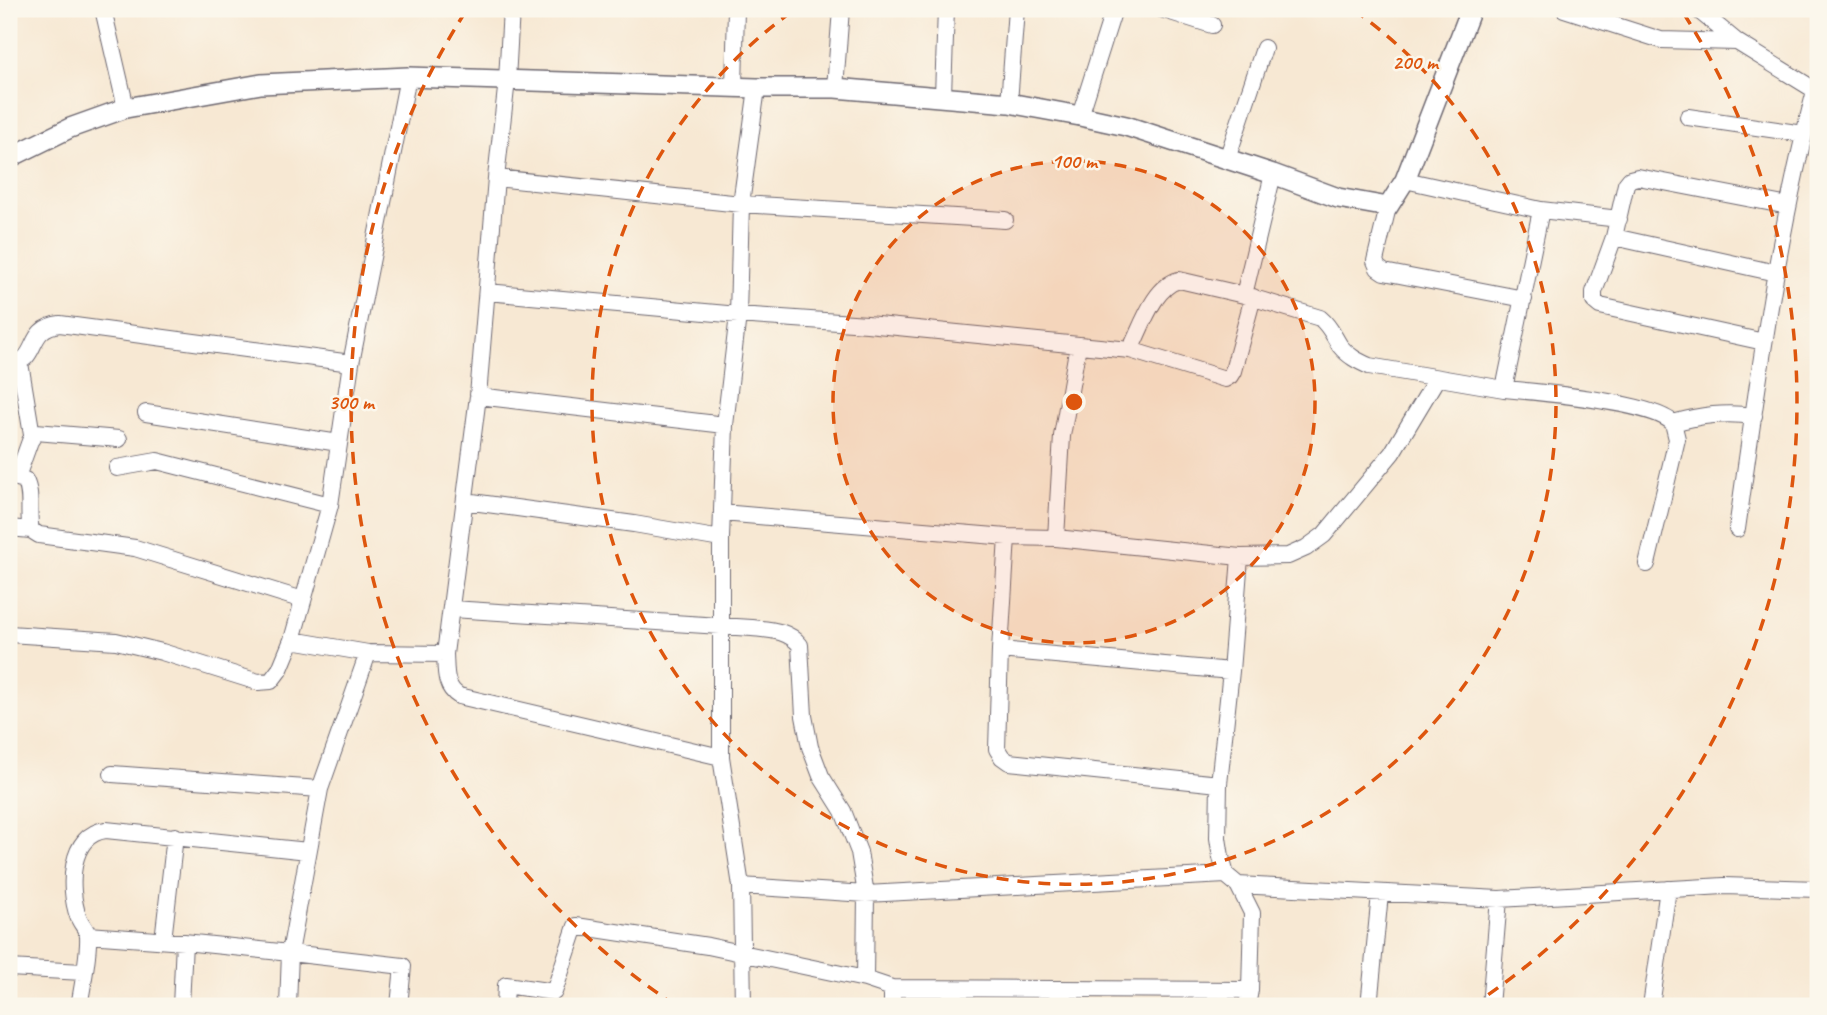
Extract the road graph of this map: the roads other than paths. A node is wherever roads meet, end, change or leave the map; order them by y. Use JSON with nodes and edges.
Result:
{"nodes":[{"id":1,"x":104,"y":9,"type":"edge"},
{"id":2,"x":511,"y":9,"type":"edge"},
{"id":3,"x":736,"y":9,"type":"edge"},
{"id":4,"x":841,"y":9,"type":"edge"},
{"id":5,"x":946,"y":9,"type":"edge"},
{"id":6,"x":1016,"y":9,"type":"edge"},
{"id":7,"x":1114,"y":9,"type":"edge"},
{"id":8,"x":1161,"y":9,"type":"edge"},
{"id":9,"x":1471,"y":9,"type":"edge"},
{"id":10,"x":1564,"y":9,"type":"edge"},
{"id":11,"x":1706,"y":12,"type":"edge"},
{"id":12,"x":1212,"y":25,"type":"dead end"},
{"id":13,"x":1737,"y":42,"type":"junction"},
{"id":14,"x":1264,"y":48,"type":"dead end"},
{"id":15,"x":408,"y":77,"type":"junction"},
{"id":16,"x":507,"y":80,"type":"junction"},
{"id":17,"x":734,"y":87,"type":"junction"},
{"id":18,"x":757,"y":88,"type":"junction"},
{"id":19,"x":835,"y":88,"type":"junction"},
{"id":20,"x":1817,"y":92,"type":"edge"},
{"id":21,"x":943,"y":95,"type":"junction"},
{"id":22,"x":1009,"y":103,"type":"junction"},
{"id":23,"x":126,"y":108,"type":"junction"},
{"id":24,"x":1080,"y":116,"type":"junction"},
{"id":25,"x":1688,"y":117,"type":"dead end"},
{"id":26,"x":1804,"y":134,"type":"junction"},
{"id":27,"x":9,"y":158,"type":"edge"},
{"id":28,"x":1227,"y":159,"type":"junction"},
{"id":29,"x":1273,"y":174,"type":"junction"},
{"id":30,"x":496,"y":178,"type":"junction"},
{"id":31,"x":1405,"y":180,"type":"junction"},
{"id":32,"x":741,"y":204,"type":"junction"},
{"id":33,"x":1788,"y":206,"type":"junction"},
{"id":34,"x":1388,"y":207,"type":"junction"},
{"id":35,"x":1541,"y":210,"type":"junction"},
{"id":36,"x":1619,"y":219,"type":"junction"},
{"id":37,"x":1005,"y":220,"type":"dead end"},
{"id":38,"x":1614,"y":237,"type":"junction"},
{"id":39,"x":1776,"y":274,"type":"junction"},
{"id":40,"x":487,"y":292,"type":"junction"},
{"id":41,"x":1249,"y":296,"type":"junction"},
{"id":42,"x":1524,"y":299,"type":"junction"},
{"id":43,"x":738,"y":315,"type":"junction"},
{"id":44,"x":1764,"y":342,"type":"junction"},
{"id":45,"x":1077,"y":345,"type":"junction"},
{"id":46,"x":1130,"y":350,"type":"junction"},
{"id":47,"x":351,"y":362,"type":"junction"},
{"id":48,"x":14,"y":363,"type":"edge"},
{"id":49,"x":1437,"y":378,"type":"junction"},
{"id":50,"x":1504,"y":389,"type":"junction"},
{"id":51,"x":478,"y":396,"type":"junction"},
{"id":52,"x":146,"y":413,"type":"dead end"},
{"id":53,"x":1754,"y":416,"type":"junction"},
{"id":54,"x":1673,"y":423,"type":"junction"},
{"id":55,"x":725,"y":425,"type":"junction"},
{"id":56,"x":33,"y":435,"type":"junction"},
{"id":57,"x":119,"y":439,"type":"dead end"},
{"id":58,"x":339,"y":443,"type":"junction"},
{"id":59,"x":117,"y":468,"type":"dead end"},
{"id":60,"x":13,"y":476,"type":"edge"},
{"id":61,"x":466,"y":501,"type":"junction"},
{"id":62,"x":330,"y":505,"type":"junction"},
{"id":63,"x":722,"y":513,"type":"junction"},
{"id":64,"x":9,"y":528,"type":"edge"},
{"id":65,"x":1737,"y":529,"type":"dead end"},
{"id":66,"x":31,"y":530,"type":"junction"},
{"id":67,"x":1007,"y":537,"type":"junction"},
{"id":68,"x":1056,"y":538,"type":"junction"},
{"id":69,"x":720,"y":539,"type":"junction"},
{"id":70,"x":1240,"y":557,"type":"junction"},
{"id":71,"x":1647,"y":564,"type":"dead end"},
{"id":72,"x":303,"y":600,"type":"junction"},
{"id":73,"x":452,"y":609,"type":"junction"},
{"id":74,"x":720,"y":625,"type":"junction"},
{"id":75,"x":9,"y":634,"type":"edge"},
{"id":76,"x":292,"y":640,"type":"junction"},
{"id":77,"x":1000,"y":650,"type":"junction"},
{"id":78,"x":368,"y":653,"type":"junction"},
{"id":79,"x":445,"y":654,"type":"junction"},
{"id":80,"x":1231,"y":671,"type":"junction"},
{"id":81,"x":721,"y":757,"type":"junction"},
{"id":82,"x":112,"y":774,"type":"dead end"},
{"id":83,"x":1219,"y":784,"type":"junction"},
{"id":84,"x":320,"y":789,"type":"junction"},
{"id":85,"x":175,"y":836,"type":"junction"},
{"id":86,"x":307,"y":851,"type":"junction"},
{"id":87,"x":1232,"y":880,"type":"junction"},
{"id":88,"x":741,"y":886,"type":"junction"},
{"id":89,"x":1818,"y":888,"type":"edge"},
{"id":90,"x":1668,"y":889,"type":"junction"},
{"id":91,"x":866,"y":894,"type":"junction"},
{"id":92,"x":1380,"y":894,"type":"junction"},
{"id":93,"x":1499,"y":899,"type":"junction"},
{"id":94,"x":88,"y":935,"type":"junction"},
{"id":95,"x":163,"y":940,"type":"junction"},
{"id":96,"x":184,"y":942,"type":"junction"},
{"id":97,"x":290,"y":953,"type":"junction"},
{"id":98,"x":743,"y":953,"type":"junction"},
{"id":99,"x":9,"y":968,"type":"edge"},
{"id":100,"x":83,"y":972,"type":"junction"},
{"id":101,"x":865,"y":979,"type":"junction"},
{"id":102,"x":892,"y":988,"type":"junction"},
{"id":103,"x":1249,"y":998,"type":"edge"},
{"id":104,"x":79,"y":1006,"type":"edge"},
{"id":105,"x":181,"y":1006,"type":"edge"},
{"id":106,"x":288,"y":1006,"type":"edge"},
{"id":107,"x":399,"y":1006,"type":"edge"},
{"id":108,"x":505,"y":1006,"type":"edge"},
{"id":109,"x":743,"y":1006,"type":"edge"},
{"id":110,"x":891,"y":1006,"type":"edge"},
{"id":111,"x":1369,"y":1006,"type":"edge"},
{"id":112,"x":1490,"y":1006,"type":"edge"},
{"id":113,"x":1651,"y":1006,"type":"edge"}],
"edges":[{"from":1,"to":23,"type":"street"},
{"from":2,"to":16,"type":"street"},
{"from":3,"to":17,"type":"street"},
{"from":4,"to":19,"type":"street"},
{"from":5,"to":21,"type":"street"},
{"from":6,"to":22,"type":"street"},
{"from":7,"to":24,"type":"street"},
{"from":8,"to":12,"type":"street"},
{"from":9,"to":31,"type":"street"},
{"from":10,"to":13,"type":"street"},
{"from":11,"to":13,"type":"street"},
{"from":13,"to":20,"type":"street"},
{"from":14,"to":28,"type":"street"},
{"from":15,"to":16,"type":"street"},
{"from":15,"to":23,"type":"street"},
{"from":15,"to":47,"type":"street"},
{"from":16,"to":17,"type":"street"},
{"from":16,"to":30,"type":"street"},
{"from":17,"to":18,"type":"street"},
{"from":18,"to":19,"type":"street"},
{"from":18,"to":32,"type":"street"},
{"from":19,"to":21,"type":"street"},
{"from":20,"to":26,"type":"street"},
{"from":21,"to":22,"type":"street"},
{"from":22,"to":24,"type":"street"},
{"from":23,"to":27,"type":"street"},
{"from":24,"to":28,"type":"street"},
{"from":25,"to":26,"type":"street"},
{"from":26,"to":33,"type":"street"},
{"from":28,"to":29,"type":"street"},
{"from":29,"to":34,"type":"street"},
{"from":29,"to":41,"type":"street"},
{"from":30,"to":32,"type":"street"},
{"from":30,"to":40,"type":"street"},
{"from":31,"to":34,"type":"street"},
{"from":31,"to":35,"type":"street"},
{"from":32,"to":37,"type":"street"},
{"from":32,"to":43,"type":"street"},
{"from":33,"to":36,"type":"street"},
{"from":33,"to":39,"type":"street"},
{"from":34,"to":42,"type":"street"},
{"from":35,"to":36,"type":"street"},
{"from":35,"to":42,"type":"street"},
{"from":36,"to":38,"type":"street"},
{"from":38,"to":39,"type":"street"},
{"from":38,"to":44,"type":"street"},
{"from":39,"to":44,"type":"street"},
{"from":40,"to":43,"type":"street"},
{"from":40,"to":51,"type":"street"},
{"from":41,"to":46,"type":"street"},
{"from":41,"to":46,"type":"street"},
{"from":41,"to":49,"type":"street"},
{"from":42,"to":50,"type":"street"},
{"from":43,"to":45,"type":"street"},
{"from":43,"to":55,"type":"street"},
{"from":44,"to":53,"type":"street"},
{"from":45,"to":46,"type":"street"},
{"from":45,"to":68,"type":"street"},
{"from":47,"to":48,"type":"street"},
{"from":47,"to":58,"type":"street"},
{"from":48,"to":56,"type":"street"},
{"from":49,"to":50,"type":"street"},
{"from":49,"to":70,"type":"street"},
{"from":50,"to":54,"type":"street"},
{"from":51,"to":55,"type":"street"},
{"from":51,"to":61,"type":"street"},
{"from":52,"to":58,"type":"street"},
{"from":53,"to":54,"type":"street"},
{"from":53,"to":65,"type":"street"},
{"from":54,"to":71,"type":"street"},
{"from":55,"to":63,"type":"street"},
{"from":56,"to":57,"type":"street"},
{"from":56,"to":60,"type":"street"},
{"from":58,"to":62,"type":"street"},
{"from":59,"to":62,"type":"street"},
{"from":60,"to":66,"type":"street"},
{"from":61,"to":69,"type":"street"},
{"from":61,"to":73,"type":"street"},
{"from":62,"to":72,"type":"street"},
{"from":63,"to":67,"type":"street"},
{"from":63,"to":69,"type":"street"},
{"from":64,"to":66,"type":"street"},
{"from":66,"to":72,"type":"street"},
{"from":67,"to":68,"type":"street"},
{"from":67,"to":77,"type":"street"},
{"from":68,"to":70,"type":"street"},
{"from":69,"to":74,"type":"street"},
{"from":70,"to":80,"type":"street"},
{"from":72,"to":76,"type":"street"},
{"from":73,"to":74,"type":"street"},
{"from":73,"to":79,"type":"street"},
{"from":74,"to":81,"type":"street"},
{"from":74,"to":91,"type":"street"},
{"from":75,"to":76,"type":"street"},
{"from":76,"to":78,"type":"street"},
{"from":77,"to":80,"type":"street"},
{"from":77,"to":83,"type":"street"},
{"from":78,"to":79,"type":"street"},
{"from":78,"to":84,"type":"street"},
{"from":79,"to":81,"type":"street"},
{"from":80,"to":83,"type":"street"},
{"from":81,"to":88,"type":"street"},
{"from":82,"to":84,"type":"street"},
{"from":83,"to":87,"type":"street"},
{"from":84,"to":86,"type":"street"},
{"from":85,"to":86,"type":"street"},
{"from":85,"to":94,"type":"street"},
{"from":85,"to":95,"type":"street"},
{"from":86,"to":97,"type":"street"},
{"from":87,"to":91,"type":"street"},
{"from":87,"to":92,"type":"street"},
{"from":87,"to":103,"type":"street"},
{"from":88,"to":91,"type":"street"},
{"from":88,"to":98,"type":"street"},
{"from":89,"to":90,"type":"street"},
{"from":90,"to":93,"type":"street"},
{"from":90,"to":113,"type":"street"},
{"from":91,"to":101,"type":"street"},
{"from":92,"to":93,"type":"street"},
{"from":92,"to":111,"type":"street"},
{"from":93,"to":112,"type":"street"},
{"from":94,"to":95,"type":"street"},
{"from":94,"to":100,"type":"street"},
{"from":95,"to":96,"type":"street"},
{"from":96,"to":97,"type":"street"},
{"from":96,"to":105,"type":"street"},
{"from":97,"to":106,"type":"street"},
{"from":97,"to":107,"type":"street"},
{"from":98,"to":101,"type":"street"},
{"from":98,"to":108,"type":"street"},
{"from":98,"to":109,"type":"street"},
{"from":99,"to":100,"type":"street"},
{"from":100,"to":104,"type":"street"},
{"from":101,"to":102,"type":"street"},
{"from":102,"to":103,"type":"street"},
{"from":102,"to":110,"type":"street"}]}
